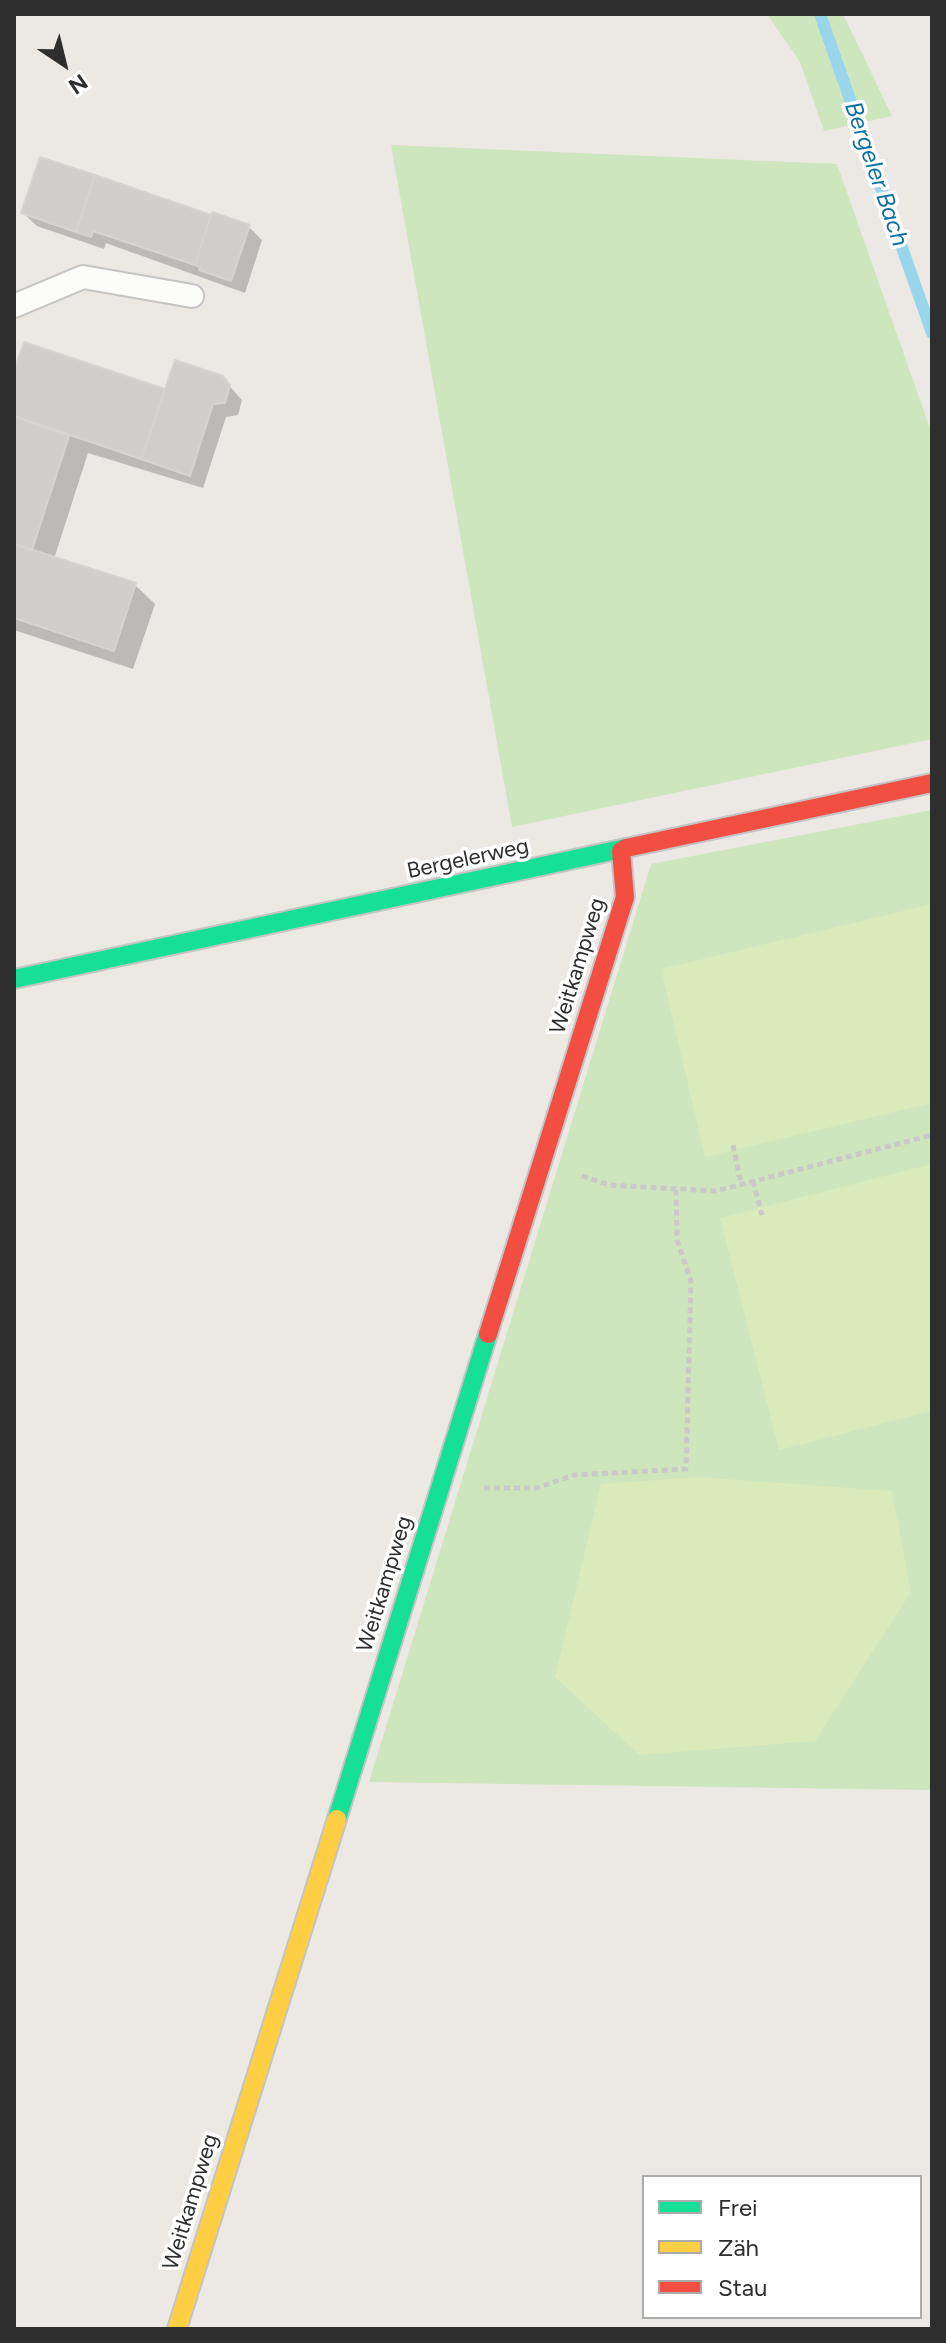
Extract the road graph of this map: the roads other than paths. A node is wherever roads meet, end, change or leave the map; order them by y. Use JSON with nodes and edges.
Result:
{"nodes":[{"id":1,"x":192,"y":296,"type":"dead end"},
{"id":2,"x":14,"y":306,"type":"edge"},
{"id":3,"x":932,"y":783,"type":"edge"},
{"id":4,"x":621,"y":851,"type":"junction"},
{"id":5,"x":14,"y":979,"type":"edge"},
{"id":6,"x":177,"y":2329,"type":"edge"}],
"edges":[{"from":1,"to":2,"type":"lane"},
{"from":3,"to":4,"type":"street","name":"Bergelerweg"},
{"from":4,"to":5,"type":"street","name":"Bergelerweg"},
{"from":4,"to":6,"type":"street","name":"Weitkampweg"}]}
